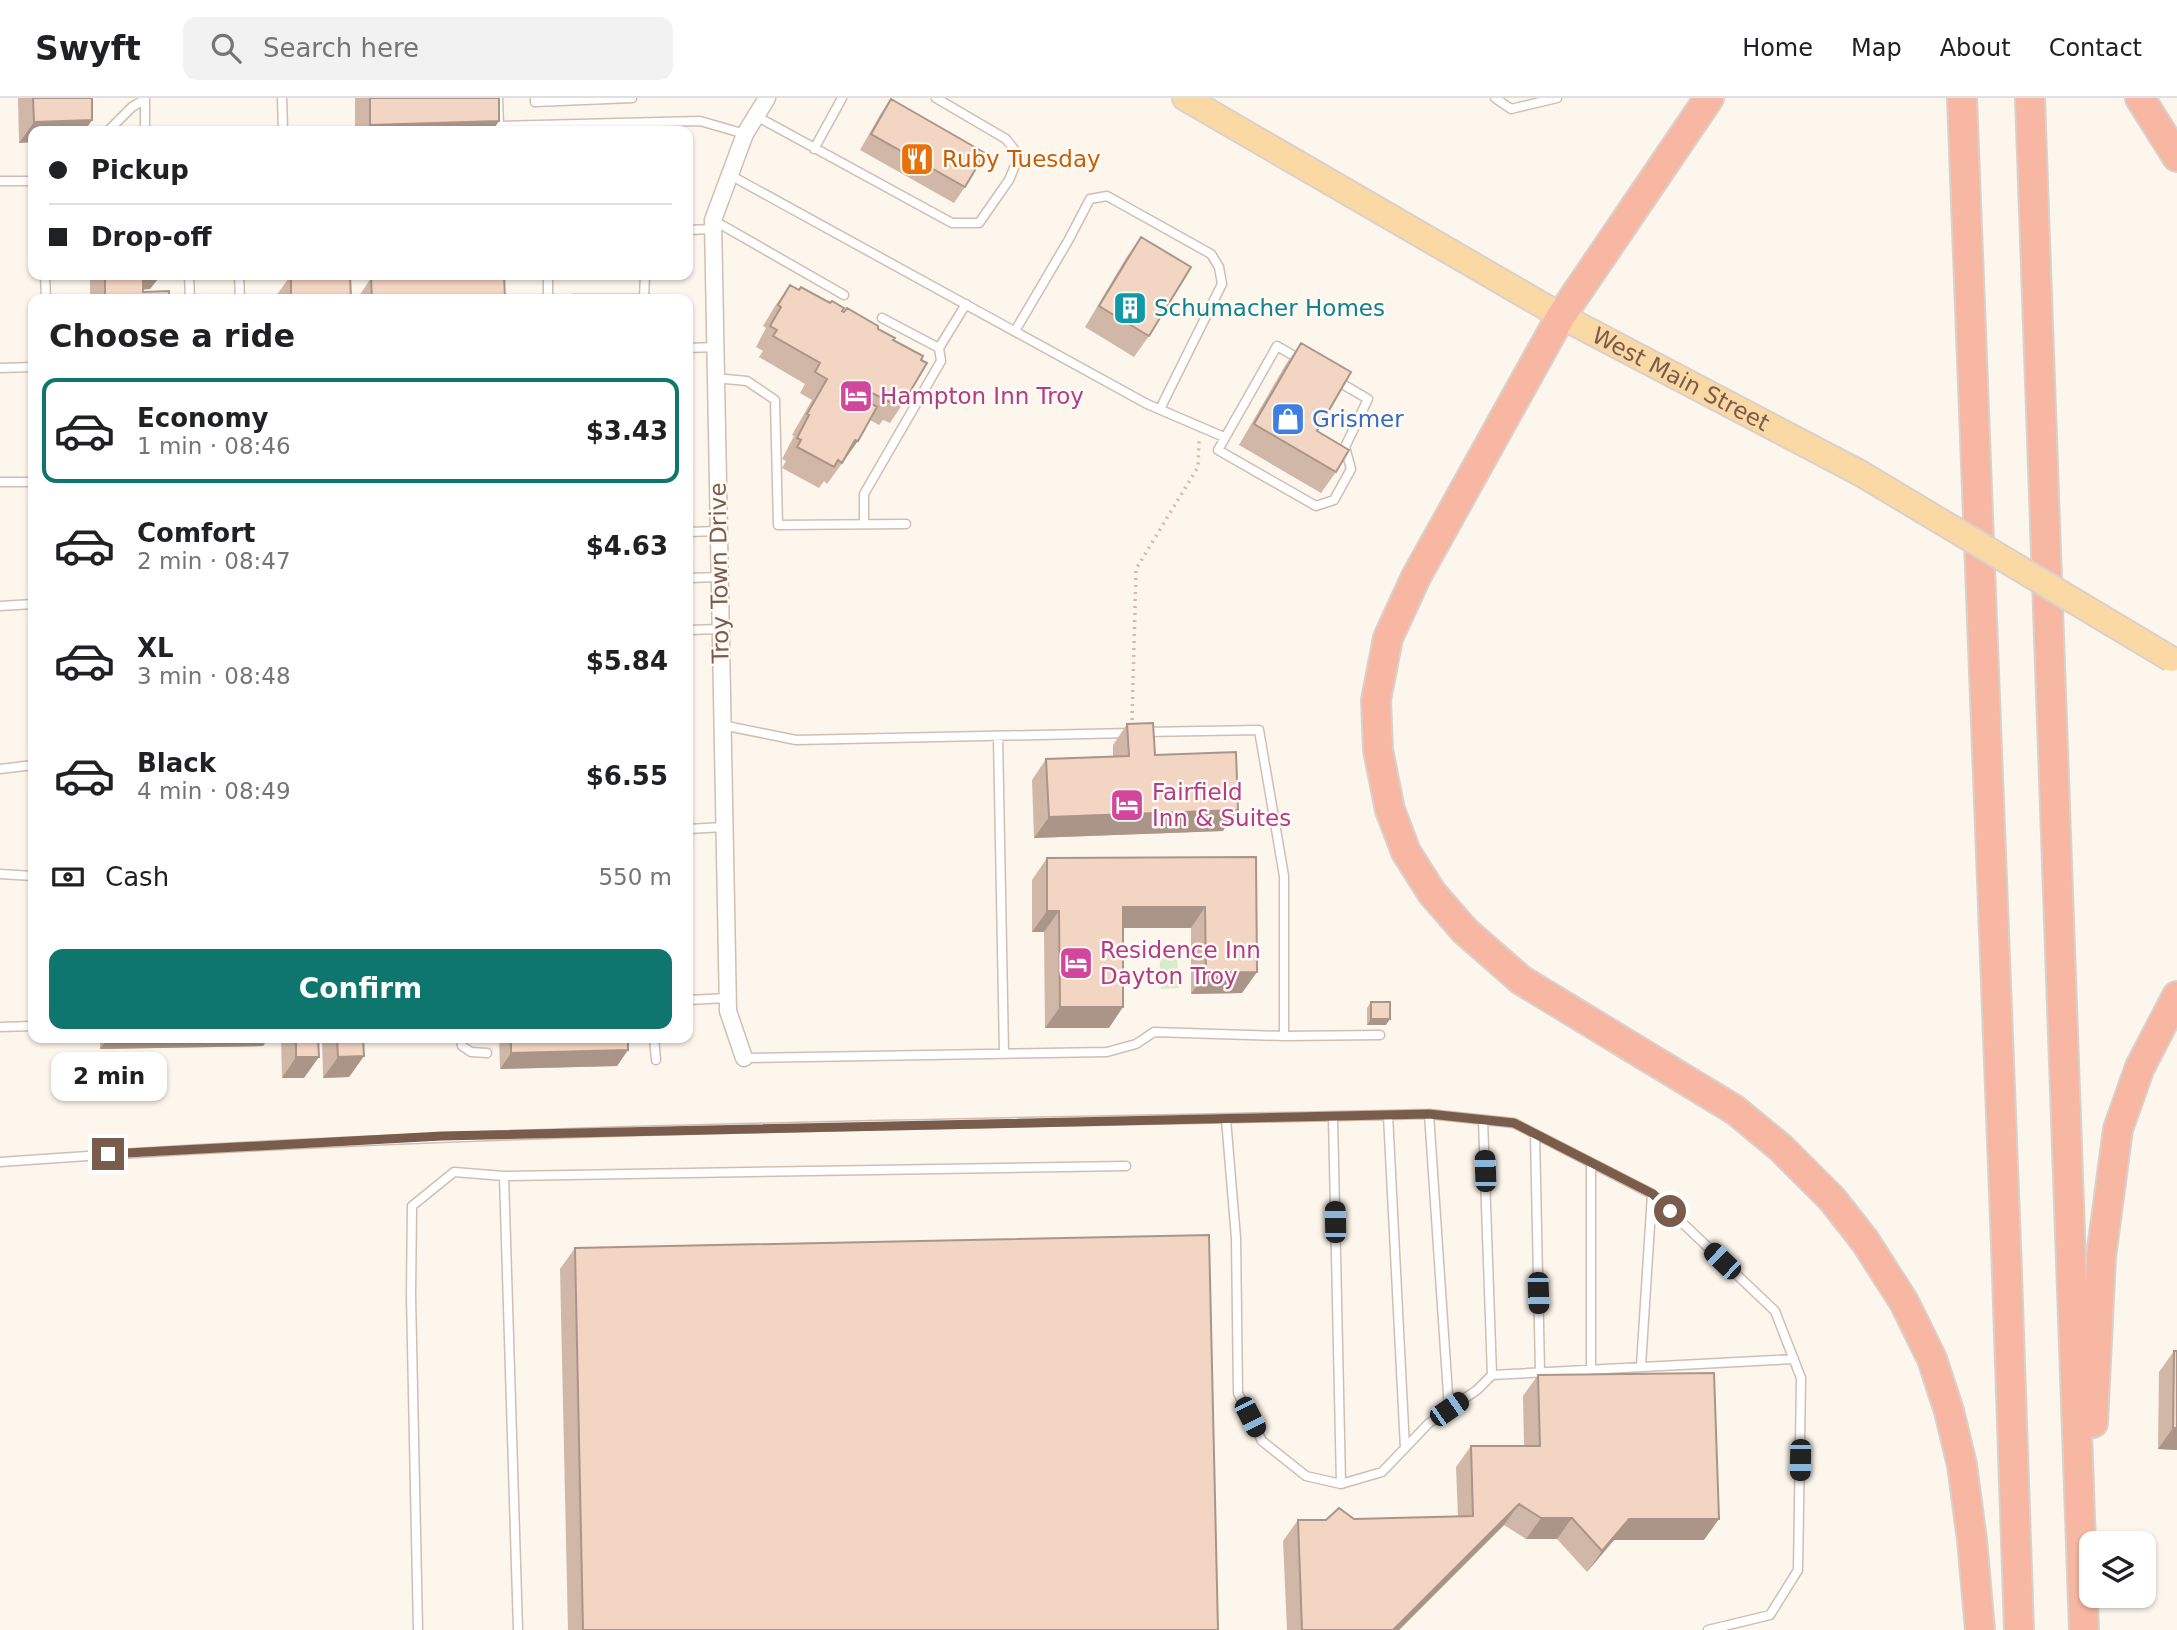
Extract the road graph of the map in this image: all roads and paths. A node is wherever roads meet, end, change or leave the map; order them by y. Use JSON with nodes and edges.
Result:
{"nodes":[{"id":1,"x":282,"y":98,"type":"edge"},
{"id":2,"x":498,"y":98,"type":"edge"},
{"id":3,"x":535,"y":98,"type":"edge"},
{"id":4,"x":632,"y":98,"type":"edge"},
{"id":5,"x":767,"y":98,"type":"edge"},
{"id":6,"x":842,"y":98,"type":"edge"},
{"id":7,"x":936,"y":98,"type":"edge"},
{"id":8,"x":1185,"y":98,"type":"edge"},
{"id":9,"x":1495,"y":98,"type":"edge"},
{"id":10,"x":1557,"y":98,"type":"edge"},
{"id":11,"x":1709,"y":98,"type":"edge"},
{"id":12,"x":1962,"y":98,"type":"edge"},
{"id":13,"x":2030,"y":98,"type":"edge"},
{"id":14,"x":2140,"y":98,"type":"edge"},
{"id":15,"x":145,"y":99,"type":"edge"},
{"id":16,"x":756,"y":116,"type":"junction"},
{"id":17,"x":113,"y":126,"type":"edge"},
{"id":18,"x":145,"y":126,"type":"edge"},
{"id":19,"x":283,"y":126,"type":"edge"},
{"id":20,"x":499,"y":126,"type":"edge"},
{"id":21,"x":574,"y":126,"type":"edge"},
{"id":22,"x":745,"y":134,"type":"junction"},
{"id":23,"x":814,"y":149,"type":"junction"},
{"id":24,"x":2177,"y":157,"type":"edge"},
{"id":25,"x":730,"y":175,"type":"junction"},
{"id":26,"x":0,"y":181,"type":"edge"},
{"id":27,"x":28,"y":181,"type":"edge"},
{"id":28,"x":713,"y":225,"type":"junction"},
{"id":29,"x":693,"y":229,"type":"edge"},
{"id":30,"x":844,"y":295,"type":"dead end"},
{"id":31,"x":966,"y":304,"type":"junction"},
{"id":32,"x":1561,"y":316,"type":"junction"},
{"id":33,"x":882,"y":318,"type":"dead end"},
{"id":34,"x":1015,"y":331,"type":"junction"},
{"id":35,"x":715,"y":347,"type":"junction"},
{"id":36,"x":693,"y":348,"type":"edge"},
{"id":37,"x":939,"y":348,"type":"junction"},
{"id":38,"x":28,"y":367,"type":"edge"},
{"id":39,"x":0,"y":368,"type":"edge"},
{"id":40,"x":715,"y":378,"type":"junction"},
{"id":41,"x":1160,"y":409,"type":"junction"},
{"id":42,"x":1184,"y":419,"type":"junction"},
{"id":43,"x":1224,"y":437,"type":"junction"},
{"id":44,"x":0,"y":482,"type":"edge"},
{"id":45,"x":28,"y":482,"type":"edge"},
{"id":46,"x":864,"y":524,"type":"junction"},
{"id":47,"x":906,"y":524,"type":"dead end"},
{"id":48,"x":693,"y":531,"type":"edge"},
{"id":49,"x":718,"y":531,"type":"junction"},
{"id":50,"x":719,"y":577,"type":"junction"},
{"id":51,"x":693,"y":578,"type":"edge"},
{"id":52,"x":28,"y":604,"type":"edge"},
{"id":53,"x":0,"y":606,"type":"edge"},
{"id":54,"x":720,"y":629,"type":"junction"},
{"id":55,"x":693,"y":630,"type":"edge"},
{"id":56,"x":2174,"y":660,"type":"edge"},
{"id":57,"x":722,"y":724,"type":"junction"},
{"id":58,"x":1132,"y":733,"type":"junction"},
{"id":59,"x":998,"y":736,"type":"junction"},
{"id":60,"x":28,"y":766,"type":"edge"},
{"id":61,"x":0,"y":769,"type":"edge"},
{"id":62,"x":724,"y":827,"type":"junction"},
{"id":63,"x":693,"y":829,"type":"edge"},
{"id":64,"x":0,"y":874,"type":"edge"},
{"id":65,"x":28,"y":876,"type":"edge"},
{"id":66,"x":2177,"y":996,"type":"edge"},
{"id":67,"x":728,"y":998,"type":"junction"},
{"id":68,"x":693,"y":1000,"type":"edge"},
{"id":69,"x":28,"y":1026,"type":"edge"},
{"id":70,"x":0,"y":1027,"type":"edge"},
{"id":71,"x":1380,"y":1035,"type":"dead end"},
{"id":72,"x":1284,"y":1036,"type":"junction"},
{"id":73,"x":462,"y":1043,"type":"edge"},
{"id":74,"x":654,"y":1043,"type":"edge"},
{"id":75,"x":487,"y":1054,"type":"dead end"},
{"id":76,"x":1004,"y":1054,"type":"junction"},
{"id":77,"x":744,"y":1058,"type":"joint"},
{"id":78,"x":656,"y":1060,"type":"dead end"},
{"id":79,"x":1429,"y":1114,"type":"junction"},
{"id":80,"x":1388,"y":1115,"type":"junction"},
{"id":81,"x":1333,"y":1117,"type":"junction"},
{"id":82,"x":1226,"y":1119,"type":"junction"},
{"id":83,"x":1483,"y":1120,"type":"junction"},
{"id":84,"x":1535,"y":1134,"type":"junction"},
{"id":85,"x":0,"y":1162,"type":"edge"},
{"id":86,"x":1591,"y":1163,"type":"junction"},
{"id":87,"x":1126,"y":1166,"type":"dead end"},
{"id":88,"x":504,"y":1175,"type":"junction"},
{"id":89,"x":1653,"y":1194,"type":"junction"},
{"id":90,"x":1794,"y":1359,"type":"junction"},
{"id":91,"x":1641,"y":1366,"type":"junction"},
{"id":92,"x":1591,"y":1369,"type":"junction"},
{"id":93,"x":1540,"y":1372,"type":"junction"},
{"id":94,"x":1492,"y":1375,"type":"junction"},
{"id":95,"x":1449,"y":1409,"type":"junction"},
{"id":96,"x":1405,"y":1448,"type":"junction"},
{"id":97,"x":1341,"y":1484,"type":"junction"},
{"id":98,"x":2084,"y":1621,"type":"edge"},
{"id":99,"x":418,"y":1630,"type":"edge"},
{"id":100,"x":518,"y":1630,"type":"edge"},
{"id":101,"x":1708,"y":1630,"type":"edge"},
{"id":102,"x":1980,"y":1630,"type":"edge"},
{"id":103,"x":2019,"y":1630,"type":"edge"}],
"edges":[{"from":1,"to":19,"type":"lane"},
{"from":2,"to":20,"type":"lane"},
{"from":3,"to":4,"type":"lane"},
{"from":5,"to":16,"type":"street","name":"Troy Town Drive"},
{"from":6,"to":23,"type":"lane"},
{"from":7,"to":23,"type":"lane"},
{"from":8,"to":32,"type":"main road","name":"West Main Street"},
{"from":9,"to":10,"type":"lane"},
{"from":11,"to":32,"type":"highway"},
{"from":12,"to":103,"type":"highway"},
{"from":13,"to":98,"type":"highway"},
{"from":14,"to":24,"type":"highway"},
{"from":15,"to":17,"type":"lane"},
{"from":15,"to":18,"type":"lane"},
{"from":16,"to":22,"type":"street","name":"Troy Town Drive"},
{"from":16,"to":23,"type":"lane"},
{"from":21,"to":22,"type":"lane"},
{"from":22,"to":25,"type":"street","name":"Troy Town Drive"},
{"from":25,"to":28,"type":"street","name":"Troy Town Drive"},
{"from":25,"to":31,"type":"lane"},
{"from":26,"to":27,"type":"lane"},
{"from":28,"to":29,"type":"lane"},
{"from":28,"to":30,"type":"lane"},
{"from":28,"to":35,"type":"street","name":"Troy Town Drive"},
{"from":31,"to":34,"type":"lane"},
{"from":31,"to":37,"type":"lane"},
{"from":32,"to":56,"type":"main road","name":"West Main Street","bridge":true},
{"from":32,"to":102,"type":"highway"},
{"from":33,"to":37,"type":"lane"},
{"from":34,"to":41,"type":"lane"},
{"from":34,"to":41,"type":"lane"},
{"from":35,"to":36,"type":"lane"},
{"from":35,"to":40,"type":"street","name":"Troy Town Drive"},
{"from":37,"to":46,"type":"lane"},
{"from":38,"to":39,"type":"lane"},
{"from":40,"to":46,"type":"lane"},
{"from":40,"to":49,"type":"street","name":"Troy Town Drive"},
{"from":41,"to":42,"type":"lane"},
{"from":42,"to":43,"type":"lane"},
{"from":42,"to":58,"type":"path"},
{"from":43,"to":43,"type":"lane"},
{"from":44,"to":45,"type":"lane"},
{"from":46,"to":47,"type":"lane"},
{"from":48,"to":49,"type":"lane"},
{"from":49,"to":50,"type":"street","name":"Troy Town Drive"},
{"from":50,"to":51,"type":"lane"},
{"from":50,"to":54,"type":"street","name":"Troy Town Drive"},
{"from":52,"to":53,"type":"lane"},
{"from":54,"to":55,"type":"lane"},
{"from":54,"to":57,"type":"street","name":"Troy Town Drive"},
{"from":57,"to":59,"type":"lane"},
{"from":57,"to":62,"type":"street","name":"Troy Town Drive"},
{"from":58,"to":59,"type":"lane"},
{"from":58,"to":72,"type":"lane"},
{"from":59,"to":76,"type":"lane"},
{"from":60,"to":61,"type":"lane"},
{"from":62,"to":63,"type":"lane"},
{"from":62,"to":67,"type":"street","name":"Troy Town Drive"},
{"from":64,"to":65,"type":"lane"},
{"from":66,"to":98,"type":"highway"},
{"from":67,"to":68,"type":"lane"},
{"from":67,"to":77,"type":"street","name":"Troy Town Drive"},
{"from":69,"to":70,"type":"lane"},
{"from":71,"to":72,"type":"lane"},
{"from":72,"to":76,"type":"lane"},
{"from":73,"to":75,"type":"lane"},
{"from":74,"to":78,"type":"lane"},
{"from":76,"to":77,"type":"lane"},
{"from":79,"to":80,"type":"lane"},
{"from":79,"to":83,"type":"lane"},
{"from":79,"to":95,"type":"lane"},
{"from":80,"to":81,"type":"lane"},
{"from":80,"to":96,"type":"lane"},
{"from":81,"to":82,"type":"lane"},
{"from":81,"to":97,"type":"lane"},
{"from":82,"to":85,"type":"lane"},
{"from":82,"to":97,"type":"lane"},
{"from":83,"to":84,"type":"lane"},
{"from":83,"to":94,"type":"lane"},
{"from":84,"to":86,"type":"lane"},
{"from":84,"to":93,"type":"lane"},
{"from":86,"to":89,"type":"lane"},
{"from":86,"to":92,"type":"lane"},
{"from":87,"to":88,"type":"lane"},
{"from":88,"to":99,"type":"lane"},
{"from":88,"to":100,"type":"lane"},
{"from":89,"to":90,"type":"lane"},
{"from":89,"to":91,"type":"lane"},
{"from":90,"to":91,"type":"lane"},
{"from":90,"to":101,"type":"lane"},
{"from":91,"to":92,"type":"lane"},
{"from":92,"to":93,"type":"lane"},
{"from":93,"to":94,"type":"lane"},
{"from":94,"to":95,"type":"lane"},
{"from":95,"to":96,"type":"lane"},
{"from":96,"to":97,"type":"lane"}]}
